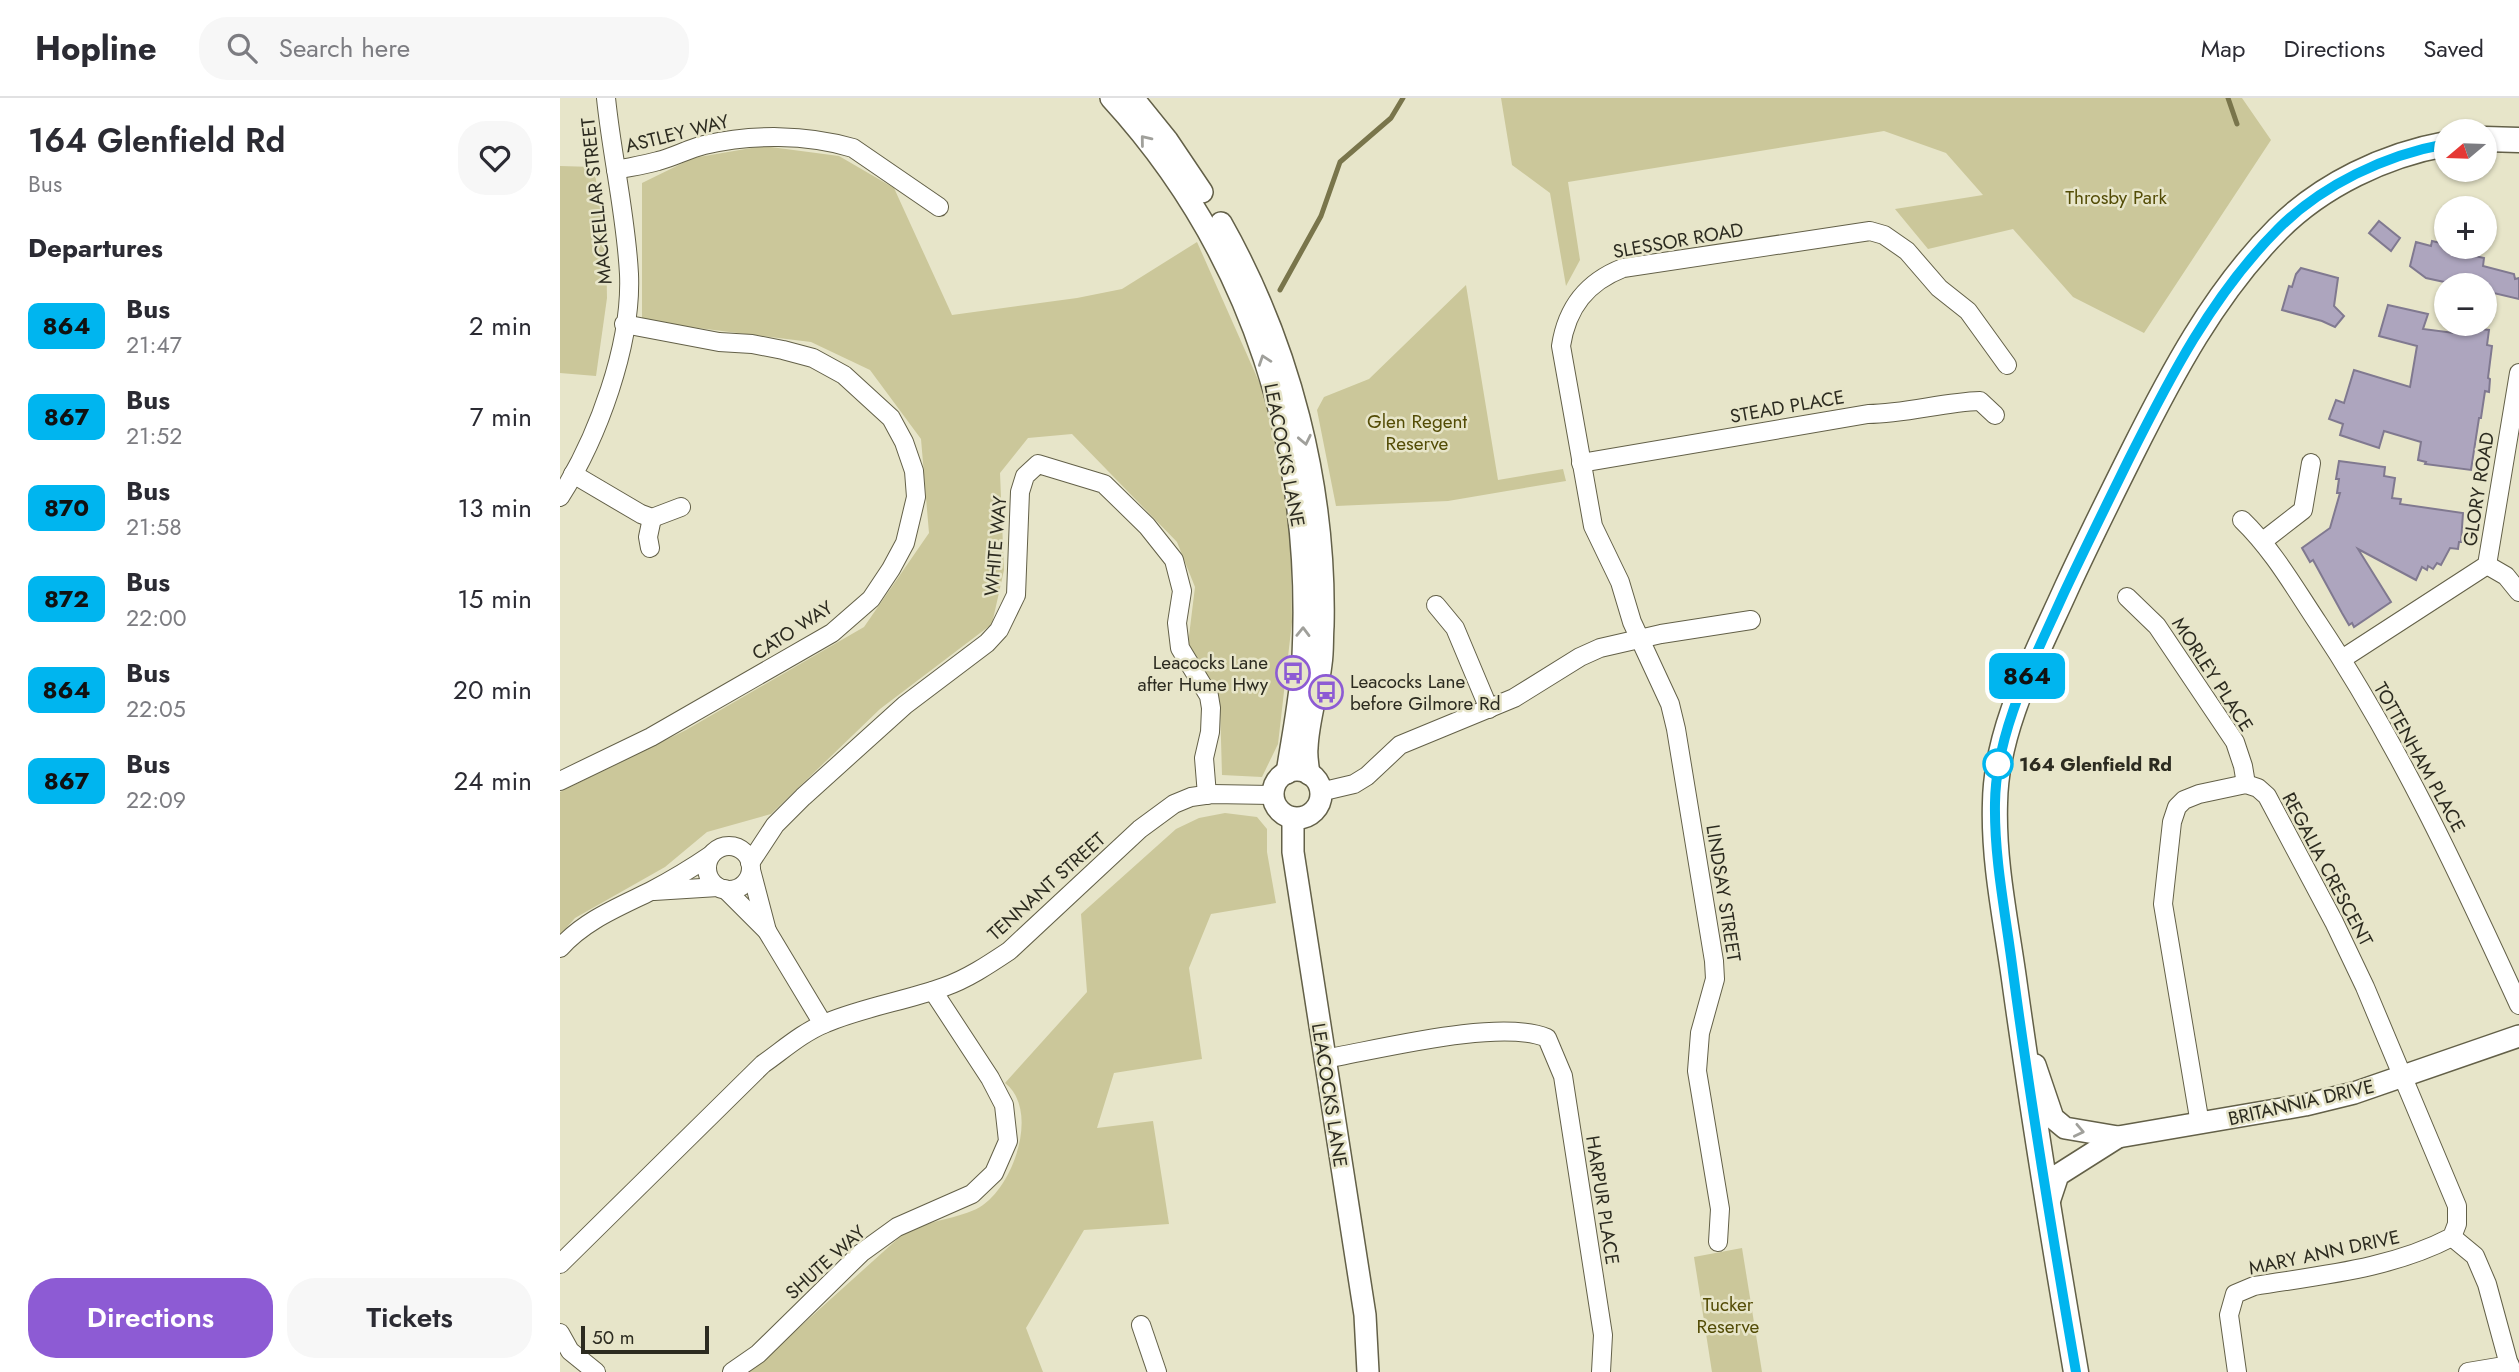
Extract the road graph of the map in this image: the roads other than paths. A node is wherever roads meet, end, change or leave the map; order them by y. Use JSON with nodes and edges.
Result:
{"nodes":[{"id":1,"x":606,"y":98,"type":"edge"},
{"id":2,"x":1111,"y":98,"type":"edge"},
{"id":3,"x":1133,"y":98,"type":"edge"},
{"id":4,"x":2497,"y":139,"type":"edge"},
{"id":5,"x":2519,"y":140,"type":"edge"},
{"id":6,"x":2434,"y":147,"type":"edge"},
{"id":7,"x":616,"y":170,"type":"junction"},
{"id":8,"x":939,"y":207,"type":"dead end"},
{"id":9,"x":624,"y":324,"type":"junction"},
{"id":10,"x":2007,"y":365,"type":"dead end"},
{"id":11,"x":2519,"y":373,"type":"edge"},
{"id":12,"x":1995,"y":415,"type":"dead end"},
{"id":13,"x":1581,"y":463,"type":"junction"},
{"id":14,"x":2311,"y":463,"type":"dead end"},
{"id":15,"x":573,"y":474,"type":"junction"},
{"id":16,"x":560,"y":497,"type":"edge"},
{"id":17,"x":681,"y":507,"type":"dead end"},
{"id":18,"x":652,"y":518,"type":"junction"},
{"id":19,"x":2242,"y":520,"type":"dead end"},
{"id":20,"x":2263,"y":541,"type":"junction"},
{"id":21,"x":650,"y":548,"type":"dead end"},
{"id":22,"x":2487,"y":565,"type":"junction"},
{"id":23,"x":2519,"y":592,"type":"edge"},
{"id":24,"x":2127,"y":597,"type":"dead end"},
{"id":25,"x":1436,"y":605,"type":"dead end"},
{"id":26,"x":1751,"y":620,"type":"dead end"},
{"id":27,"x":1640,"y":638,"type":"junction"},
{"id":28,"x":2343,"y":659,"type":"junction"},
{"id":29,"x":1489,"y":709,"type":"junction"},
{"id":30,"x":1287,"y":773,"type":"junction"},
{"id":31,"x":560,"y":781,"type":"edge"},
{"id":32,"x":1315,"y":783,"type":"junction"},
{"id":33,"x":2246,"y":784,"type":"junction"},
{"id":34,"x":1207,"y":794,"type":"junction"},
{"id":35,"x":1273,"y":795,"type":"junction"},
{"id":36,"x":1293,"y":818,"type":"junction"},
{"id":37,"x":775,"y":825,"type":"junction"},
{"id":38,"x":738,"y":848,"type":"junction"},
{"id":39,"x":711,"y":855,"type":"junction"},
{"id":40,"x":751,"y":867,"type":"junction"},
{"id":41,"x":721,"y":888,"type":"junction"},
{"id":42,"x":650,"y":891,"type":"junction"},
{"id":43,"x":767,"y":931,"type":"junction"},
{"id":44,"x":560,"y":948,"type":"edge"},
{"id":45,"x":933,"y":991,"type":"junction"},
{"id":46,"x":2519,"y":1005,"type":"edge"},
{"id":47,"x":2018,"y":1011,"type":"junction"},
{"id":48,"x":823,"y":1024,"type":"junction"},
{"id":49,"x":2519,"y":1036,"type":"edge"},
{"id":50,"x":1324,"y":1059,"type":"junction"},
{"id":51,"x":2403,"y":1077,"type":"junction"},
{"id":52,"x":2200,"y":1124,"type":"junction"},
{"id":53,"x":2118,"y":1137,"type":"junction"},
{"id":54,"x":2048,"y":1205,"type":"junction"},
{"id":55,"x":2452,"y":1237,"type":"junction"},
{"id":56,"x":1718,"y":1242,"type":"dead end"},
{"id":57,"x":560,"y":1264,"type":"edge"},
{"id":58,"x":1141,"y":1325,"type":"dead end"},
{"id":59,"x":560,"y":1333,"type":"edge"},
{"id":60,"x":2510,"y":1369,"type":"edge"},
{"id":61,"x":596,"y":1372,"type":"edge"},
{"id":62,"x":732,"y":1372,"type":"edge"},
{"id":63,"x":1157,"y":1372,"type":"edge"},
{"id":64,"x":1368,"y":1372,"type":"edge"},
{"id":65,"x":1601,"y":1372,"type":"edge"},
{"id":66,"x":2076,"y":1372,"type":"edge"},
{"id":67,"x":2237,"y":1372,"type":"edge"},
{"id":68,"x":2468,"y":1372,"type":"edge"}],
"edges":[{"from":1,"to":7,"type":"street","name":"MACKELLAR STREET"},
{"from":30,"to":2,"type":"street","name":"LEACOCKS LANE","one_way":true},
{"from":3,"to":32,"type":"street","name":"LEACOCKS LANE","one_way":true},
{"from":4,"to":5,"type":"main road"},
{"from":6,"to":47,"type":"main road"},
{"from":7,"to":8,"type":"street","name":"ASTLEY WAY"},
{"from":7,"to":9,"type":"street","name":"MACKELLAR STREET"},
{"from":9,"to":15,"type":"street","name":"MACKELLAR STREET"},
{"from":9,"to":31,"type":"street","name":"CATO WAY"},
{"from":10,"to":13,"type":"street","name":"SLESSOR ROAD"},
{"from":11,"to":22,"type":"street","name":"GLORY ROAD"},
{"from":12,"to":13,"type":"street","name":"STEAD PLACE"},
{"from":13,"to":27,"type":"street","name":"SLESSOR ROAD"},
{"from":14,"to":20,"type":"street"},
{"from":15,"to":16,"type":"street","name":"MACKELLAR STREET"},
{"from":15,"to":18,"type":"street"},
{"from":17,"to":18,"type":"street"},
{"from":18,"to":21,"type":"street"},
{"from":19,"to":20,"type":"street","name":"TOTTENHAM PLACE"},
{"from":20,"to":28,"type":"street","name":"TOTTENHAM PLACE"},
{"from":22,"to":23,"type":"street"},
{"from":22,"to":28,"type":"street","name":"GLORY ROAD"},
{"from":24,"to":33,"type":"street","name":"MORLEY PLACE"},
{"from":25,"to":29,"type":"street"},
{"from":26,"to":27,"type":"street"},
{"from":27,"to":29,"type":"street"},
{"from":27,"to":56,"type":"street","name":"LINDSAY STREET"},
{"from":28,"to":46,"type":"street","name":"TOTTENHAM PLACE"},
{"from":29,"to":32,"type":"street"},
{"from":30,"to":32,"type":"street"},
{"from":30,"to":35,"type":"street"},
{"from":32,"to":36,"type":"street"},
{"from":33,"to":51,"type":"street","name":"REGALIA CRESCENT"},
{"from":33,"to":52,"type":"street"},
{"from":34,"to":35,"type":"street","name":"TENNANT STREET"},
{"from":34,"to":37,"type":"street","name":"WHITE WAY"},
{"from":34,"to":45,"type":"street","name":"TENNANT STREET"},
{"from":35,"to":36,"type":"street"},
{"from":36,"to":50,"type":"street","name":"LEACOCKS LANE"},
{"from":37,"to":38,"type":"street","name":"WHITE WAY"},
{"from":37,"to":40,"type":"street","name":"WHITE WAY"},
{"from":38,"to":39,"type":"street"},
{"from":38,"to":40,"type":"street"},
{"from":39,"to":41,"type":"street"},
{"from":39,"to":42,"type":"street"},
{"from":40,"to":41,"type":"street"},
{"from":40,"to":43,"type":"street"},
{"from":41,"to":42,"type":"street"},
{"from":41,"to":43,"type":"street"},
{"from":42,"to":44,"type":"street"},
{"from":43,"to":48,"type":"street"},
{"from":45,"to":48,"type":"street","name":"TENNANT STREET"},
{"from":45,"to":62,"type":"street","name":"SHUTE WAY"},
{"from":47,"to":53,"type":"street","name":"BRITANNIA DRIVE","one_way":true},
{"from":47,"to":54,"type":"main road"},
{"from":48,"to":57,"type":"street","name":"TENNANT STREET"},
{"from":49,"to":51,"type":"street","name":"BRITANNIA DRIVE"},
{"from":50,"to":64,"type":"street","name":"LEACOCKS LANE"},
{"from":50,"to":65,"type":"street","name":"HARPUR PLACE"},
{"from":51,"to":52,"type":"street","name":"BRITANNIA DRIVE"},
{"from":51,"to":55,"type":"street"},
{"from":52,"to":53,"type":"street","name":"BRITANNIA DRIVE"},
{"from":53,"to":54,"type":"street","name":"BRITANNIA DRIVE"},
{"from":54,"to":66,"type":"main road"},
{"from":55,"to":60,"type":"street"},
{"from":55,"to":67,"type":"street","name":"MARY ANN DRIVE"},
{"from":58,"to":63,"type":"street"},
{"from":59,"to":61,"type":"street"},
{"from":60,"to":68,"type":"street"}]}
